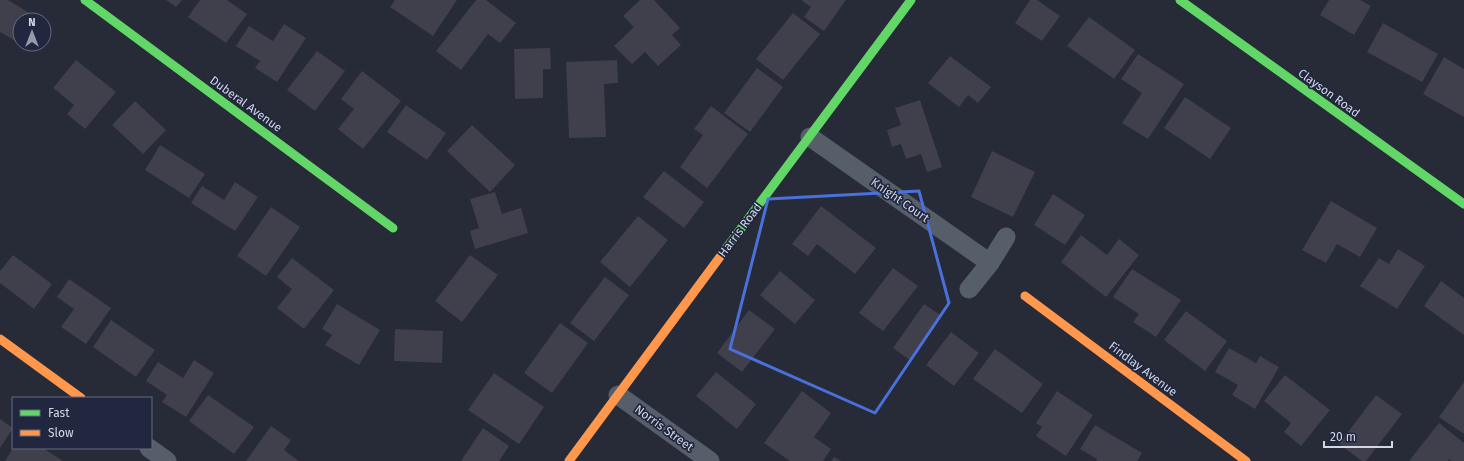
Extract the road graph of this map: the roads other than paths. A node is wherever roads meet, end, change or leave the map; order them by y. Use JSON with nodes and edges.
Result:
{"nodes":[{"id":1,"x":85,"y":0,"type":"edge"},
{"id":2,"x":911,"y":0,"type":"edge"},
{"id":3,"x":1180,"y":0,"type":"edge"},
{"id":4,"x":810,"y":137,"type":"junction"},
{"id":5,"x":1464,"y":204,"type":"edge"},
{"id":6,"x":393,"y":228,"type":"dead end"},
{"id":7,"x":1006,"y":238,"type":"dead end"},
{"id":8,"x":990,"y":263,"type":"junction"},
{"id":9,"x":969,"y":289,"type":"dead end"},
{"id":10,"x":1025,"y":296,"type":"dead end"},
{"id":11,"x":0,"y":339,"type":"edge"},
{"id":12,"x":618,"y":394,"type":"junction"},
{"id":13,"x":80,"y":397,"type":"edge"},
{"id":14,"x":150,"y":449,"type":"edge"},
{"id":15,"x":167,"y":461,"type":"edge"},
{"id":16,"x":569,"y":461,"type":"edge"},
{"id":17,"x":710,"y":461,"type":"edge"},
{"id":18,"x":1246,"y":461,"type":"edge"}],
"edges":[{"from":1,"to":6,"type":"street","name":"Duberal Avenue"},
{"from":2,"to":4,"type":"street","name":"Harris Road"},
{"from":3,"to":5,"type":"street","name":"Clayson Road"},
{"from":4,"to":8,"type":"street","name":"Knight Court"},
{"from":4,"to":12,"type":"street","name":"Harris Road"},
{"from":7,"to":8,"type":"street"},
{"from":8,"to":9,"type":"street"},
{"from":10,"to":18,"type":"street","name":"Findlay Avenue"},
{"from":11,"to":13,"type":"street"},
{"from":12,"to":16,"type":"street","name":"Harris Road"},
{"from":12,"to":17,"type":"street","name":"Norris Street"},
{"from":14,"to":15,"type":"street"}]}
